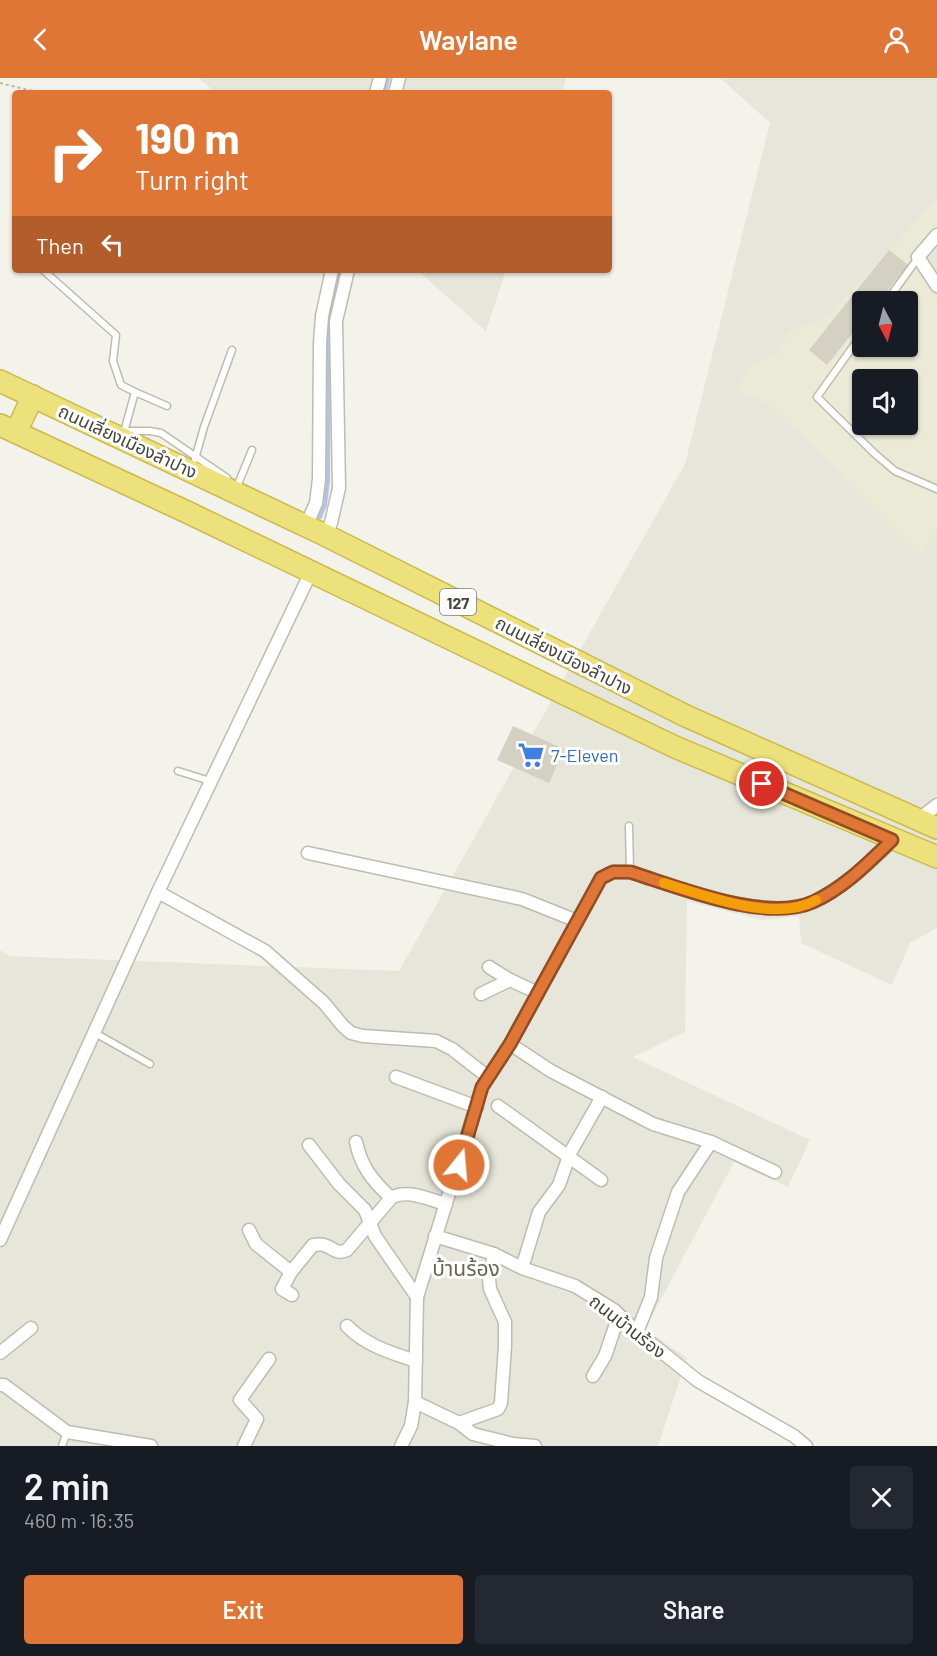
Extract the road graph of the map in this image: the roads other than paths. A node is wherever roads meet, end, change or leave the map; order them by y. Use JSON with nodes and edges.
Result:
{"nodes":[{"id":1,"x":937,"y":235,"type":"edge"},
{"id":2,"x":918,"y":257,"type":"junction"},
{"id":3,"x":46,"y":273,"type":"edge"},
{"id":4,"x":331,"y":273,"type":"edge"},
{"id":5,"x":347,"y":273,"type":"edge"},
{"id":6,"x":937,"y":286,"type":"edge"},
{"id":7,"x":894,"y":291,"type":"edge"},
{"id":8,"x":322,"y":316,"type":"junction"},
{"id":9,"x":336,"y":321,"type":"junction"},
{"id":10,"x":852,"y":348,"type":"edge"},
{"id":11,"x":232,"y":350,"type":"dead end"},
{"id":12,"x":0,"y":381,"type":"edge"},
{"id":13,"x":135,"y":392,"type":"junction"},
{"id":14,"x":319,"y":394,"type":"junction"},
{"id":15,"x":337,"y":394,"type":"junction"},
{"id":16,"x":33,"y":396,"type":"junction"},
{"id":17,"x":167,"y":406,"type":"dead end"},
{"id":18,"x":8,"y":429,"type":"edge"},
{"id":19,"x":123,"y":434,"type":"junction"},
{"id":20,"x":252,"y":450,"type":"dead end"},
{"id":21,"x":194,"y":464,"type":"junction"},
{"id":22,"x":236,"y":489,"type":"junction"},
{"id":23,"x":937,"y":489,"type":"edge"},
{"id":24,"x":315,"y":530,"type":"junction"},
{"id":25,"x":310,"y":572,"type":"junction"},
{"id":26,"x":178,"y":771,"type":"dead end"},
{"id":27,"x":205,"y":780,"type":"junction"},
{"id":28,"x":937,"y":805,"type":"edge"},
{"id":29,"x":927,"y":824,"type":"edge"},
{"id":30,"x":628,"y":826,"type":"dead end"},
{"id":31,"x":892,"y":840,"type":"junction"},
{"id":32,"x":308,"y":852,"type":"dead end"},
{"id":33,"x":937,"y":857,"type":"edge"},
{"id":34,"x":630,"y":872,"type":"junction"},
{"id":35,"x":158,"y":892,"type":"junction"},
{"id":36,"x":577,"y":921,"type":"junction"},
{"id":37,"x":489,"y":967,"type":"dead end"},
{"id":38,"x":510,"y":980,"type":"junction"},
{"id":39,"x":538,"y":993,"type":"junction"},
{"id":40,"x":481,"y":994,"type":"dead end"},
{"id":41,"x":95,"y":1033,"type":"junction"},
{"id":42,"x":510,"y":1044,"type":"junction"},
{"id":43,"x":150,"y":1064,"type":"dead end"},
{"id":44,"x":396,"y":1077,"type":"dead end"},
{"id":45,"x":488,"y":1077,"type":"junction"},
{"id":46,"x":602,"y":1097,"type":"junction"},
{"id":47,"x":498,"y":1106,"type":"dead end"},
{"id":48,"x":477,"y":1107,"type":"junction"},
{"id":49,"x":356,"y":1142,"type":"dead end"},
{"id":50,"x":711,"y":1142,"type":"junction"},
{"id":51,"x":309,"y":1144,"type":"dead end"},
{"id":52,"x":568,"y":1158,"type":"junction"},
{"id":53,"x":775,"y":1173,"type":"dead end"},
{"id":54,"x":601,"y":1180,"type":"dead end"},
{"id":55,"x":391,"y":1198,"type":"junction"},
{"id":56,"x":446,"y":1204,"type":"junction"},
{"id":57,"x":371,"y":1222,"type":"junction"},
{"id":58,"x":249,"y":1230,"type":"dead end"},
{"id":59,"x":435,"y":1236,"type":"junction"},
{"id":60,"x":0,"y":1240,"type":"edge"},
{"id":61,"x":495,"y":1254,"type":"junction"},
{"id":62,"x":522,"y":1268,"type":"junction"},
{"id":63,"x":291,"y":1272,"type":"junction"},
{"id":64,"x":292,"y":1296,"type":"dead end"},
{"id":65,"x":417,"y":1297,"type":"junction"},
{"id":66,"x":619,"y":1315,"type":"junction"},
{"id":67,"x":347,"y":1326,"type":"dead end"},
{"id":68,"x":31,"y":1328,"type":"dead end"},
{"id":69,"x":638,"y":1332,"type":"junction"},
{"id":70,"x":0,"y":1353,"type":"edge"},
{"id":71,"x":269,"y":1359,"type":"dead end"},
{"id":72,"x":416,"y":1361,"type":"junction"},
{"id":73,"x":593,"y":1376,"type":"dead end"},
{"id":74,"x":0,"y":1385,"type":"edge"},
{"id":75,"x":415,"y":1402,"type":"junction"},
{"id":76,"x":459,"y":1423,"type":"junction"},
{"id":77,"x":67,"y":1432,"type":"junction"},
{"id":78,"x":513,"y":1445,"type":"edge"},
{"id":79,"x":62,"y":1446,"type":"edge"},
{"id":80,"x":151,"y":1446,"type":"edge"},
{"id":81,"x":244,"y":1446,"type":"edge"},
{"id":82,"x":401,"y":1446,"type":"edge"},
{"id":83,"x":535,"y":1446,"type":"edge"},
{"id":84,"x":806,"y":1446,"type":"edge"}],
"edges":[{"from":1,"to":2,"type":"street"},
{"from":2,"to":6,"type":"street"},
{"from":2,"to":7,"type":"lane"},
{"from":3,"to":13,"type":"lane"},
{"from":4,"to":8,"type":"street"},
{"from":5,"to":9,"type":"street"},
{"from":8,"to":9,"type":"street"},
{"from":8,"to":14,"type":"street"},
{"from":9,"to":15,"type":"street"},
{"from":10,"to":23,"type":"lane"},
{"from":11,"to":21,"type":"lane"},
{"from":12,"to":16,"type":"highway","name":"ถนนเลี่ยงเมืองลำปาง","number":"127"},
{"from":13,"to":17,"type":"lane"},
{"from":13,"to":19,"type":"lane"},
{"from":14,"to":15,"type":"street"},
{"from":14,"to":24,"type":"street"},
{"from":15,"to":24,"type":"street"},
{"from":16,"to":18,"type":"highway"},
{"from":16,"to":19,"type":"highway","name":"ถนนเลี่ยงเมืองลำปาง","number":"127"},
{"from":18,"to":25,"type":"highway","name":"ถนนเลี่ยงเมืองลำปาง","number":"127"},
{"from":19,"to":21,"type":"highway","name":"ถนนเลี่ยงเมืองลำปาง","number":"127"},
{"from":20,"to":22,"type":"lane"},
{"from":21,"to":22,"type":"highway","name":"ถนนเลี่ยงเมืองลำปาง","number":"127"},
{"from":22,"to":24,"type":"highway","name":"ถนนเลี่ยงเมืองลำปาง","number":"127"},
{"from":24,"to":29,"type":"highway","name":"ถนนเลี่ยงเมืองลำปาง","number":"127"},
{"from":25,"to":27,"type":"street"},
{"from":25,"to":31,"type":"highway","name":"ถนนเลี่ยงเมืองลำปาง","number":"127"},
{"from":26,"to":27,"type":"lane"},
{"from":27,"to":35,"type":"street"},
{"from":28,"to":29,"type":"street"},
{"from":30,"to":34,"type":"lane"},
{"from":31,"to":33,"type":"highway","name":"ถนนเลี่ยงเมืองลำปาง","number":"127"},
{"from":31,"to":34,"type":"street"},
{"from":32,"to":36,"type":"street"},
{"from":34,"to":36,"type":"street"},
{"from":35,"to":41,"type":"street"},
{"from":35,"to":45,"type":"street"},
{"from":36,"to":39,"type":"street"},
{"from":37,"to":38,"type":"street"},
{"from":38,"to":39,"type":"street"},
{"from":38,"to":40,"type":"street"},
{"from":39,"to":42,"type":"street"},
{"from":41,"to":43,"type":"lane"},
{"from":41,"to":60,"type":"street"},
{"from":42,"to":45,"type":"street"},
{"from":42,"to":46,"type":"street"},
{"from":44,"to":48,"type":"street"},
{"from":45,"to":48,"type":"street"},
{"from":46,"to":50,"type":"street"},
{"from":46,"to":52,"type":"street"},
{"from":47,"to":52,"type":"street"},
{"from":48,"to":56,"type":"street"},
{"from":49,"to":55,"type":"street"},
{"from":50,"to":53,"type":"street"},
{"from":50,"to":69,"type":"street"},
{"from":51,"to":57,"type":"street"},
{"from":52,"to":54,"type":"street"},
{"from":52,"to":62,"type":"street"},
{"from":55,"to":56,"type":"street"},
{"from":55,"to":57,"type":"street"},
{"from":56,"to":59,"type":"street"},
{"from":57,"to":63,"type":"street"},
{"from":57,"to":65,"type":"street"},
{"from":58,"to":63,"type":"street"},
{"from":59,"to":61,"type":"street","name":"ถนนบ้านร้อง"},
{"from":59,"to":65,"type":"street"},
{"from":61,"to":62,"type":"street","name":"ถนนบ้านร้อง"},
{"from":61,"to":76,"type":"street"},
{"from":62,"to":66,"type":"street","name":"ถนนบ้านร้อง"},
{"from":63,"to":64,"type":"street"},
{"from":65,"to":72,"type":"street"},
{"from":66,"to":69,"type":"street","name":"ถนนบ้านร้อง"},
{"from":66,"to":73,"type":"street"},
{"from":67,"to":72,"type":"street"},
{"from":68,"to":70,"type":"street"},
{"from":69,"to":84,"type":"street","name":"ถนนบ้านร้อง"},
{"from":71,"to":81,"type":"street"},
{"from":72,"to":75,"type":"street"},
{"from":74,"to":77,"type":"street"},
{"from":75,"to":76,"type":"street"},
{"from":75,"to":82,"type":"street"},
{"from":76,"to":78,"type":"street"},
{"from":77,"to":79,"type":"lane"},
{"from":77,"to":80,"type":"street"},
{"from":78,"to":83,"type":"street"}]}
